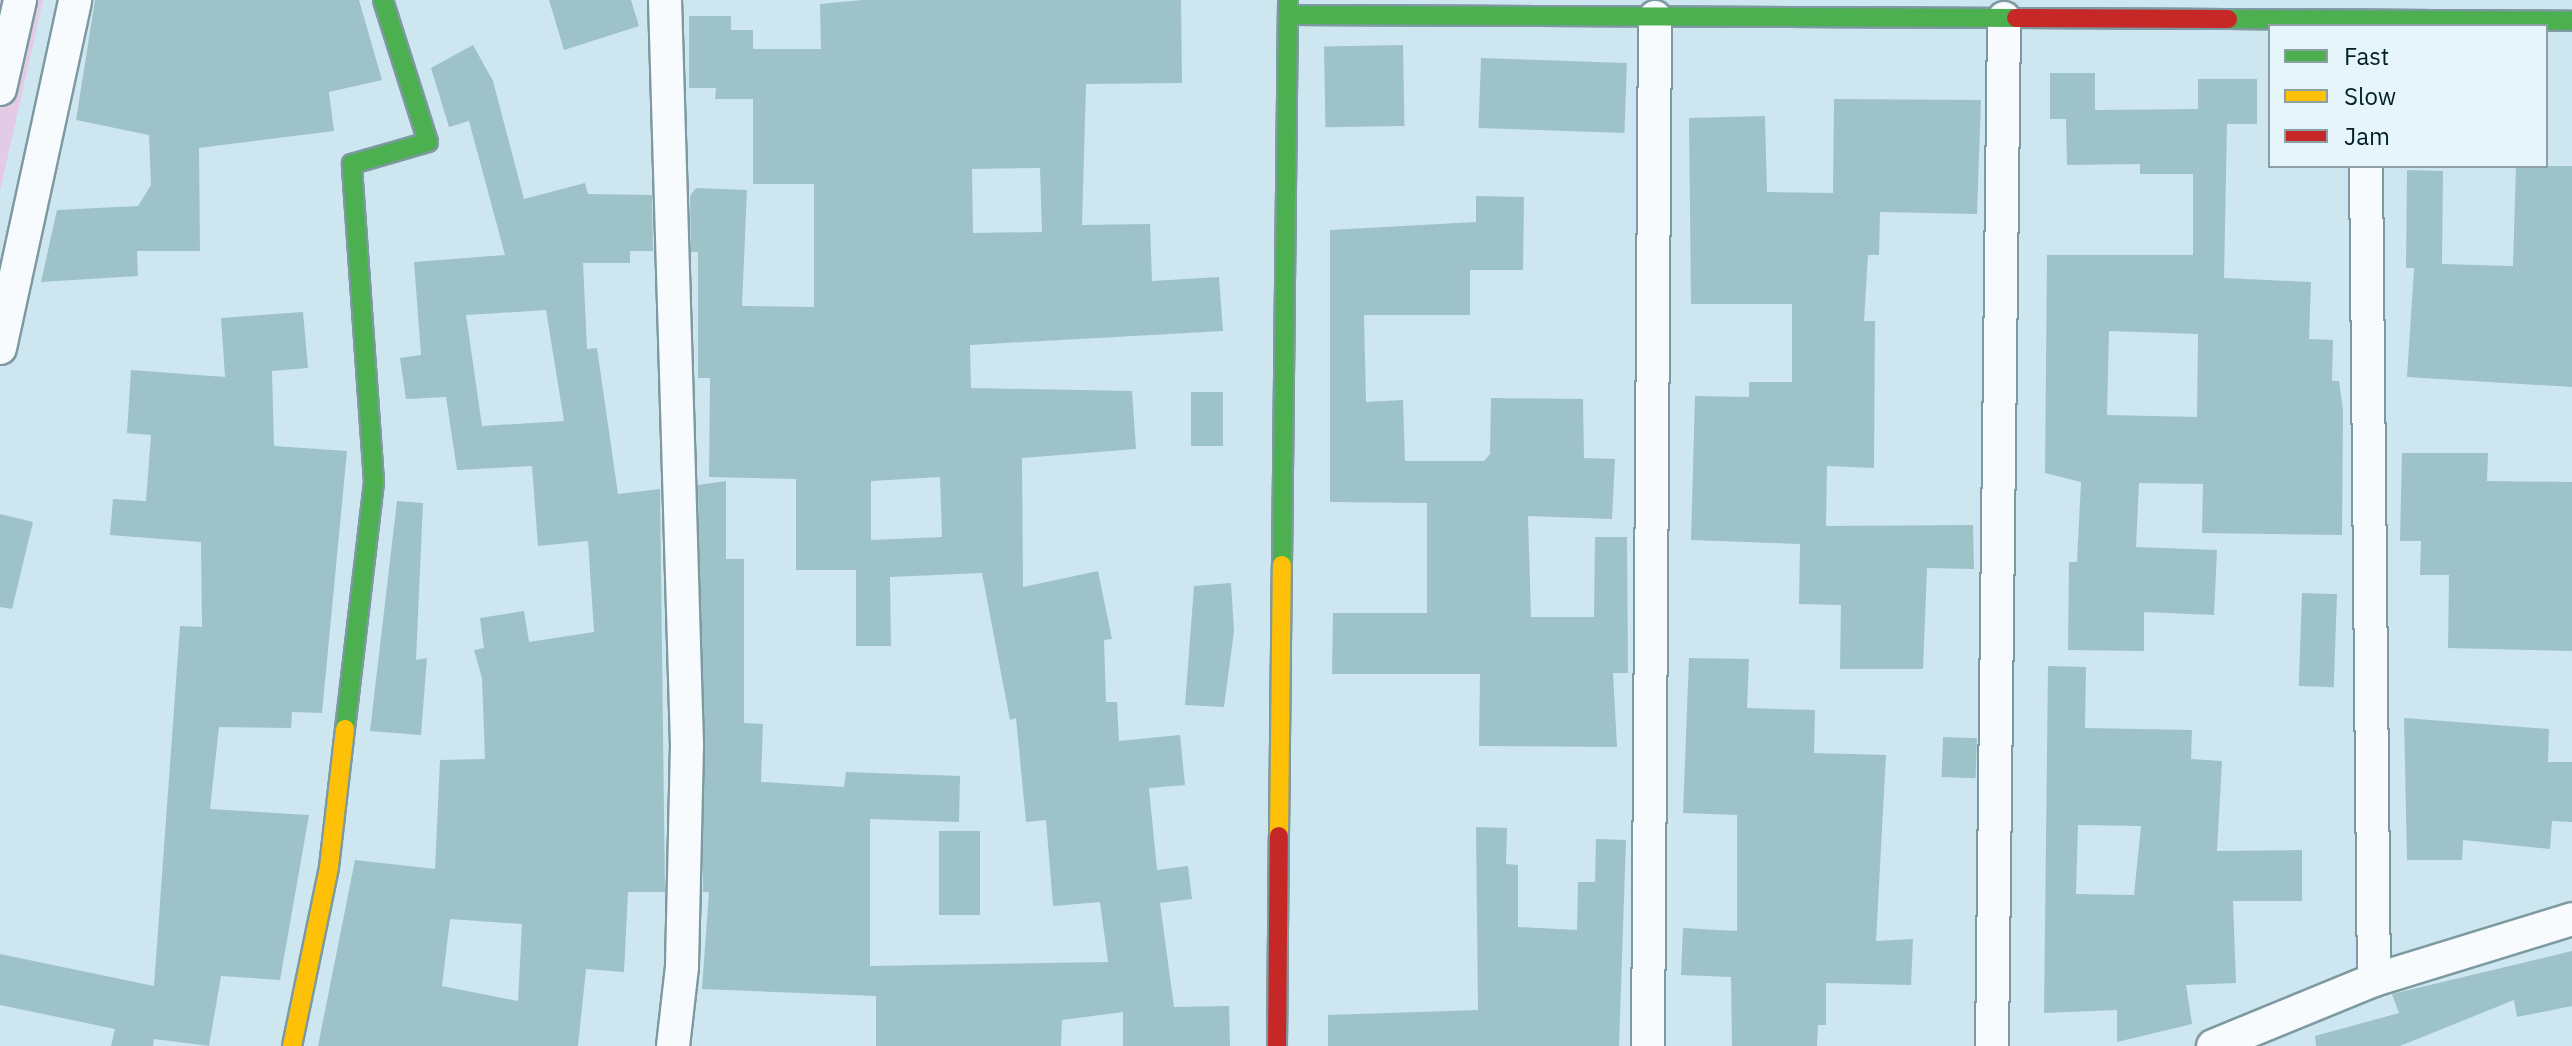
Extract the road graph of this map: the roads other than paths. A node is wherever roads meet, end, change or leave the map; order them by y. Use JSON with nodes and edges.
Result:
{"nodes":[{"id":1,"x":20,"y":0,"type":"edge"},
{"id":2,"x":75,"y":0,"type":"edge"},
{"id":3,"x":383,"y":0,"type":"edge"},
{"id":4,"x":665,"y":0,"type":"edge"},
{"id":5,"x":2188,"y":7,"type":"edge"},
{"id":6,"x":1288,"y":8,"type":"edge"},
{"id":7,"x":1766,"y":9,"type":"edge"},
{"id":8,"x":1655,"y":17,"type":"junction"},
{"id":9,"x":2004,"y":18,"type":"junction"},
{"id":10,"x":2572,"y":21,"type":"edge"},
{"id":11,"x":2365,"y":23,"type":"edge"},
{"id":12,"x":0,"y":89,"type":"edge"},
{"id":13,"x":2366,"y":168,"type":"edge"},
{"id":14,"x":0,"y":348,"type":"edge"},
{"id":15,"x":2572,"y":919,"type":"edge"},
{"id":16,"x":2374,"y":980,"type":"junction"},
{"id":17,"x":292,"y":1046,"type":"edge"},
{"id":18,"x":673,"y":1046,"type":"edge"},
{"id":19,"x":1277,"y":1046,"type":"edge"},
{"id":20,"x":1648,"y":1046,"type":"edge"},
{"id":21,"x":1992,"y":1046,"type":"edge"},
{"id":22,"x":2213,"y":1046,"type":"edge"}],
"edges":[{"from":1,"to":12,"type":"street"},
{"from":2,"to":14,"type":"street"},
{"from":3,"to":17,"type":"street"},
{"from":4,"to":18,"type":"street"},
{"from":5,"to":9,"type":"street"},
{"from":5,"to":11,"type":"street"},
{"from":6,"to":8,"type":"street"},
{"from":6,"to":19,"type":"street"},
{"from":7,"to":8,"type":"street"},
{"from":7,"to":9,"type":"street"},
{"from":8,"to":20,"type":"street"},
{"from":9,"to":21,"type":"street"},
{"from":10,"to":11,"type":"street"},
{"from":13,"to":16,"type":"street"},
{"from":15,"to":16,"type":"street"},
{"from":16,"to":22,"type":"street"}]}
